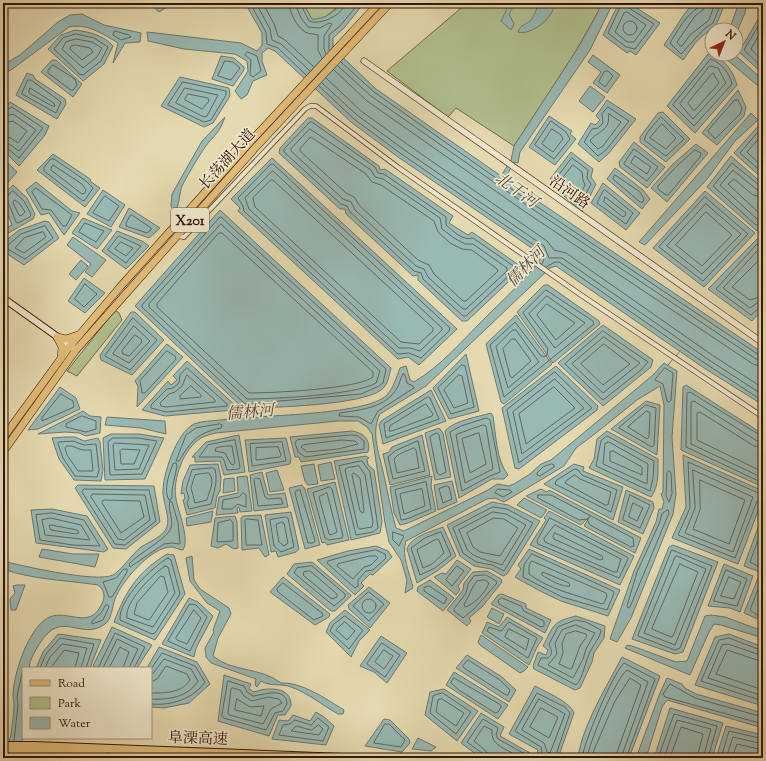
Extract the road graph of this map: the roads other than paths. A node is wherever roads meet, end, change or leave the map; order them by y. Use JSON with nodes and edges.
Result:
{"nodes":[{"id":1,"x":379,"y":3,"type":"edge"},
{"id":2,"x":390,"y":3,"type":"edge"},
{"id":3,"x":344,"y":47,"type":"junction"},
{"id":4,"x":364,"y":61,"type":"dead end"},
{"id":5,"x":304,"y":90,"type":"junction"},
{"id":6,"x":177,"y":236,"type":"junction"},
{"id":7,"x":3,"y":298,"type":"edge"},
{"id":8,"x":86,"y":328,"type":"junction"},
{"id":9,"x":57,"y":337,"type":"junction"},
{"id":10,"x":763,"y":342,"type":"edge"},
{"id":11,"x":73,"y":348,"type":"junction"},
{"id":12,"x":60,"y":359,"type":"junction"},
{"id":13,"x":763,"y":418,"type":"edge"},
{"id":14,"x":3,"y":438,"type":"edge"},
{"id":15,"x":3,"y":452,"type":"edge"},
{"id":16,"x":3,"y":746,"type":"edge"},
{"id":17,"x":33,"y":749,"type":"junction"},
{"id":18,"x":3,"y":752,"type":"edge"},
{"id":19,"x":228,"y":758,"type":"edge"},
{"id":20,"x":343,"y":758,"type":"edge"}],
"edges":[{"from":1,"to":3,"type":"main road","name":"长荡湖大道","number":"X201"},
{"from":2,"to":3,"type":"main road","name":"长荡湖大道","number":"X201"},
{"from":3,"to":5,"type":"main road","name":"长荡湖大道","number":"X201"},
{"from":4,"to":10,"type":"street","name":"沿河路"},
{"from":5,"to":6,"type":"main road","name":"长荡湖大道","number":"X201"},
{"from":5,"to":8,"type":"main road","name":"长荡湖大道","number":"X201"},
{"from":6,"to":11,"type":"main road","name":"长荡湖大道","number":"X201"},
{"from":6,"to":13,"type":"street"},
{"from":7,"to":9,"type":"main road"},
{"from":8,"to":9,"type":"main road"},
{"from":8,"to":11,"type":"main road","name":"长荡湖大道","number":"X201"},
{"from":9,"to":11,"type":"main road"},
{"from":9,"to":12,"type":"main road"},
{"from":11,"to":12,"type":"main road","name":"长荡湖大道","number":"X201"},
{"from":11,"to":15,"type":"main road","name":"长荡湖大道","number":"X201"},
{"from":12,"to":14,"type":"main road","name":"长荡湖大道","number":"X201"},
{"from":16,"to":17,"type":"highway","name":"阜溧高速"},
{"from":17,"to":18,"type":"highway","name":"阜溧高速"},
{"from":17,"to":19,"type":"highway","name":"阜溧高速"},
{"from":17,"to":20,"type":"highway","name":"阜溧高速"}]}
